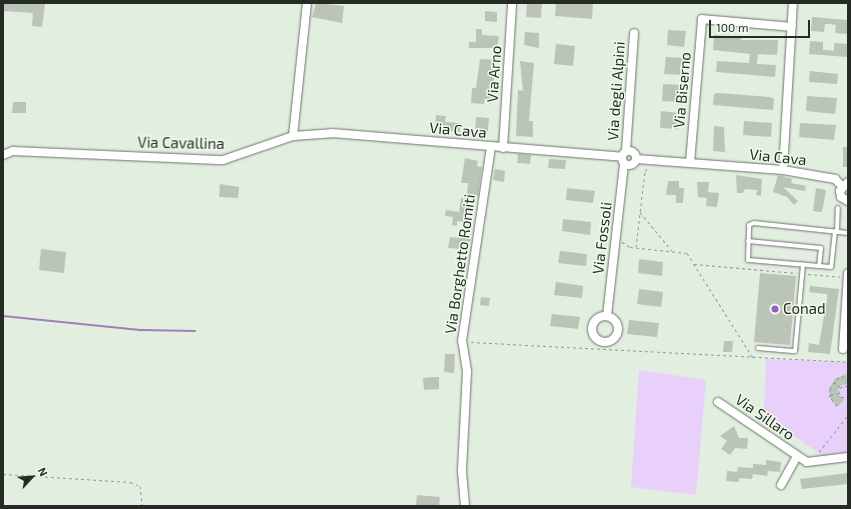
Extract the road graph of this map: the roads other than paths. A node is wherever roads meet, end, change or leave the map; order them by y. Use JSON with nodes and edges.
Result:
{"nodes":[{"id":1,"x":307,"y":3,"type":"edge"},
{"id":2,"x":512,"y":3,"type":"edge"},
{"id":3,"x":793,"y":3,"type":"edge"},
{"id":4,"x":792,"y":27,"type":"junction"},
{"id":5,"x":634,"y":33,"type":"dead end"},
{"id":6,"x":293,"y":136,"type":"junction"},
{"id":7,"x":491,"y":147,"type":"junction"},
{"id":8,"x":503,"y":148,"type":"junction"},
{"id":9,"x":3,"y":150,"type":"edge"},
{"id":10,"x":13,"y":151,"type":"junction"},
{"id":11,"x":3,"y":155,"type":"edge"},
{"id":12,"x":624,"y":157,"type":"junction"},
{"id":13,"x":636,"y":158,"type":"junction"},
{"id":14,"x":690,"y":163,"type":"junction"},
{"id":15,"x":783,"y":170,"type":"junction"},
{"id":16,"x":845,"y":184,"type":"edge"},
{"id":17,"x":848,"y":201,"type":"edge"},
{"id":18,"x":838,"y":208,"type":"dead end"},
{"id":19,"x":836,"y":231,"type":"junction"},
{"id":20,"x":848,"y":232,"type":"edge"},
{"id":21,"x":748,"y":241,"type":"junction"},
{"id":22,"x":803,"y":264,"type":"junction"},
{"id":23,"x":819,"y":266,"type":"junction"},
{"id":24,"x":848,"y":274,"type":"edge"},
{"id":25,"x":848,"y":278,"type":"edge"},
{"id":26,"x":607,"y":316,"type":"dead end"},
{"id":27,"x":758,"y":348,"type":"dead end"},
{"id":28,"x":843,"y":349,"type":"dead end"},
{"id":29,"x":718,"y":402,"type":"dead end"},
{"id":30,"x":797,"y":456,"type":"junction"},
{"id":31,"x":848,"y":457,"type":"edge"},
{"id":32,"x":780,"y":485,"type":"dead end"},
{"id":33,"x":464,"y":506,"type":"edge"}],
"edges":[{"from":1,"to":6,"type":"street"},
{"from":2,"to":8,"type":"street","name":"Via Arno"},
{"from":3,"to":4,"type":"street"},
{"from":4,"to":14,"type":"street","name":"Via Biserno"},
{"from":4,"to":15,"type":"street"},
{"from":5,"to":12,"type":"street","name":"Via degli Alpini"},
{"from":6,"to":7,"type":"street","name":"Via Cava"},
{"from":6,"to":10,"type":"street","name":"Via Cavallina"},
{"from":7,"to":8,"type":"street","name":"Via Cava"},
{"from":7,"to":33,"type":"street","name":"Via Borghetto Romiti"},
{"from":8,"to":12,"type":"street","name":"Via Cava"},
{"from":9,"to":10,"type":"street"},
{"from":10,"to":11,"type":"street","name":"Via Cavallina"},
{"from":12,"to":13,"type":"street"},
{"from":12,"to":13,"type":"street"},
{"from":12,"to":26,"type":"street","name":"Via Fossoli"},
{"from":13,"to":14,"type":"street","name":"Via Cava"},
{"from":14,"to":15,"type":"street","name":"Via Cava"},
{"from":15,"to":16,"type":"street","name":"Via Cava"},
{"from":16,"to":17,"type":"street"},
{"from":18,"to":19,"type":"lane"},
{"from":19,"to":20,"type":"lane"},
{"from":19,"to":21,"type":"lane"},
{"from":19,"to":23,"type":"lane"},
{"from":21,"to":22,"type":"lane"},
{"from":21,"to":23,"type":"lane"},
{"from":22,"to":23,"type":"lane"},
{"from":22,"to":27,"type":"lane"},
{"from":24,"to":25,"type":"street"},
{"from":25,"to":28,"type":"street"},
{"from":29,"to":30,"type":"street","name":"Via Sillaro"},
{"from":30,"to":31,"type":"street","name":"Via Sillaro"},
{"from":30,"to":32,"type":"street","name":"Via Sillaro"}]}
